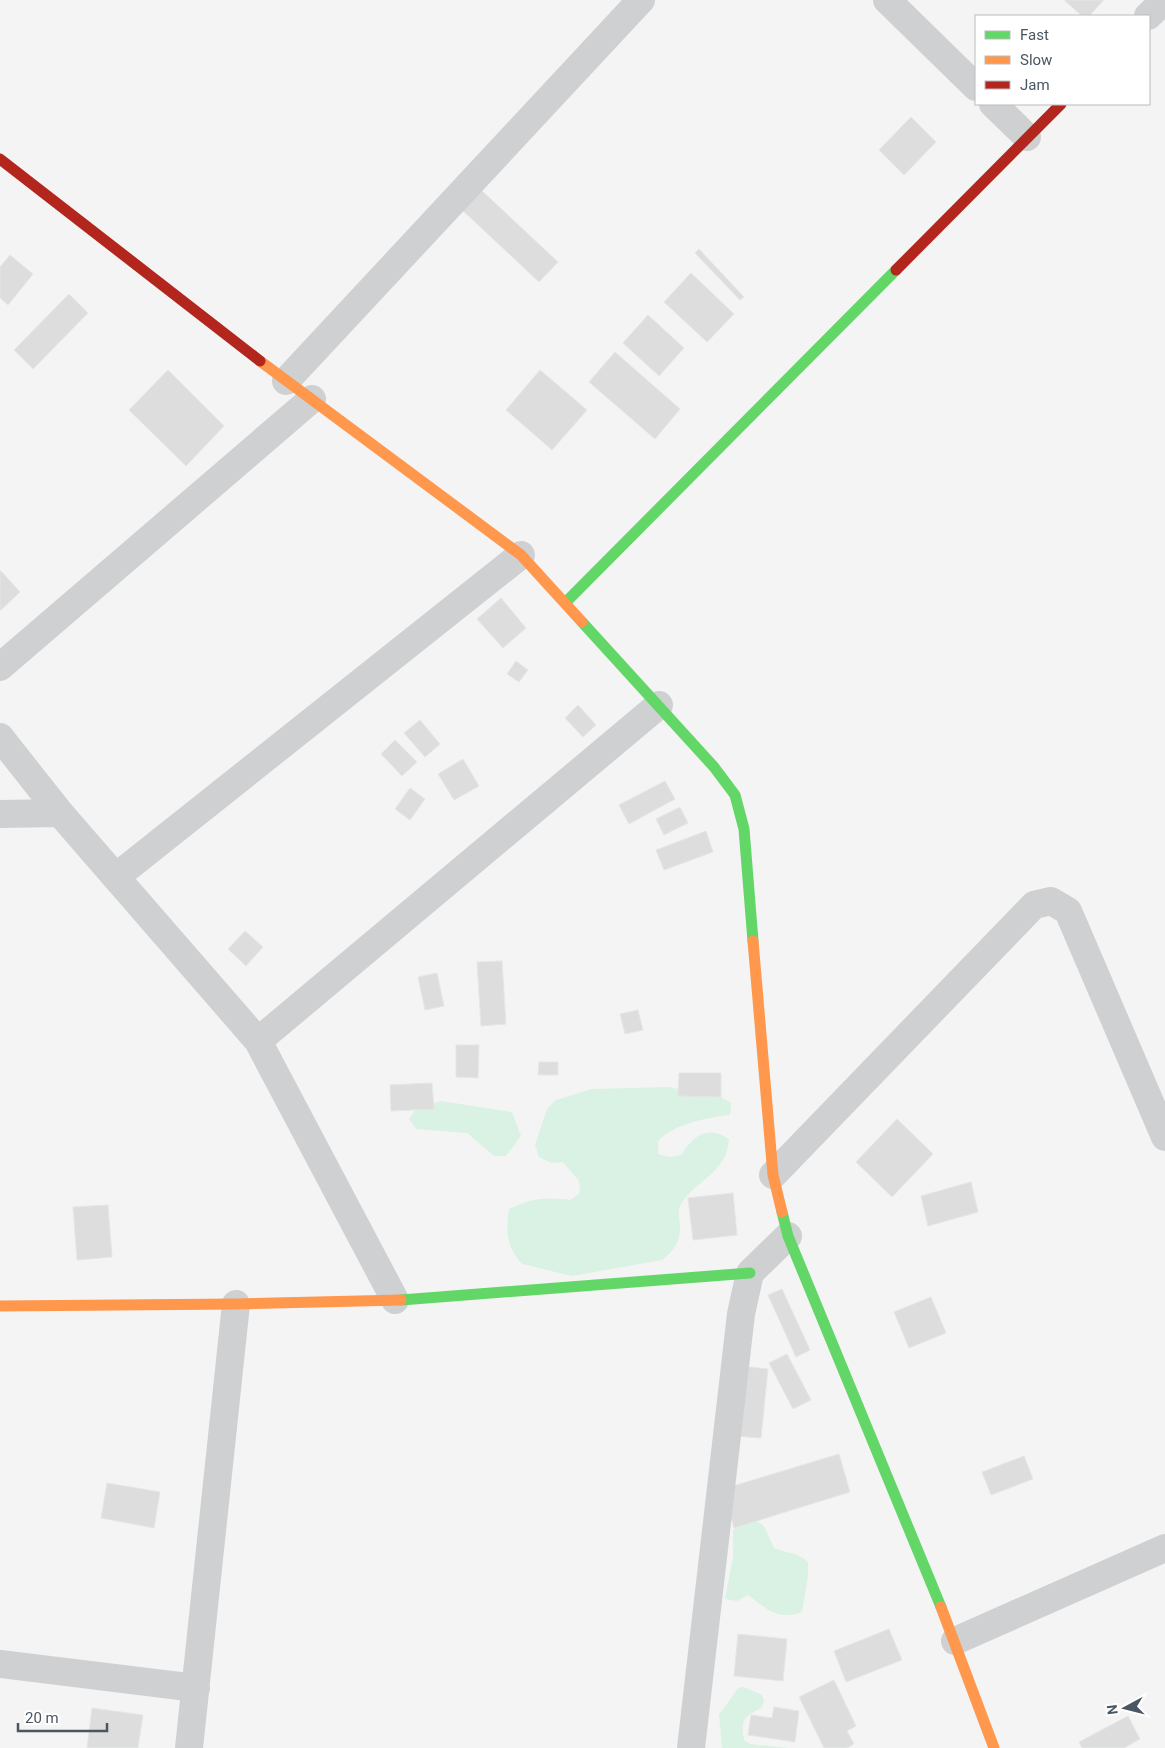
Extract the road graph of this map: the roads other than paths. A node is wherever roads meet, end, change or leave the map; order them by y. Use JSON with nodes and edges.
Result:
{"nodes":[{"id":1,"x":641,"y":0,"type":"edge"},
{"id":2,"x":887,"y":0,"type":"edge"},
{"id":3,"x":1164,"y":0,"type":"edge"},
{"id":4,"x":1149,"y":15,"type":"edge"},
{"id":5,"x":975,"y":86,"type":"edge"},
{"id":6,"x":994,"y":105,"type":"edge"},
{"id":7,"x":1060,"y":105,"type":"edge"},
{"id":8,"x":1027,"y":137,"type":"junction"},
{"id":9,"x":0,"y":159,"type":"edge"},
{"id":10,"x":286,"y":380,"type":"junction"},
{"id":11,"x":312,"y":398,"type":"junction"},
{"id":12,"x":521,"y":556,"type":"junction"},
{"id":13,"x":566,"y":602,"type":"junction"},
{"id":14,"x":0,"y":667,"type":"edge"},
{"id":15,"x":659,"y":705,"type":"junction"},
{"id":16,"x":0,"y":737,"type":"edge"},
{"id":17,"x":0,"y":814,"type":"edge"},
{"id":18,"x":60,"y":814,"type":"junction"},
{"id":19,"x":117,"y":876,"type":"junction"},
{"id":20,"x":258,"y":1041,"type":"junction"},
{"id":21,"x":1165,"y":1137,"type":"edge"},
{"id":22,"x":773,"y":1175,"type":"junction"},
{"id":23,"x":788,"y":1236,"type":"junction"},
{"id":24,"x":750,"y":1273,"type":"junction"},
{"id":25,"x":396,"y":1300,"type":"junction"},
{"id":26,"x":236,"y":1304,"type":"junction"},
{"id":27,"x":0,"y":1306,"type":"edge"},
{"id":28,"x":1165,"y":1548,"type":"edge"},
{"id":29,"x":955,"y":1641,"type":"junction"},
{"id":30,"x":0,"y":1664,"type":"edge"},
{"id":31,"x":196,"y":1688,"type":"junction"},
{"id":32,"x":189,"y":1748,"type":"edge"},
{"id":33,"x":691,"y":1748,"type":"edge"},
{"id":34,"x":994,"y":1748,"type":"edge"}],
"edges":[{"from":1,"to":10,"type":"street"},
{"from":2,"to":5,"type":"street"},
{"from":3,"to":4,"type":"street"},
{"from":6,"to":8,"type":"street"},
{"from":7,"to":8,"type":"street"},
{"from":8,"to":13,"type":"street"},
{"from":9,"to":10,"type":"street"},
{"from":10,"to":11,"type":"street"},
{"from":11,"to":12,"type":"street"},
{"from":11,"to":14,"type":"street"},
{"from":12,"to":13,"type":"street"},
{"from":12,"to":19,"type":"street"},
{"from":13,"to":15,"type":"street"},
{"from":15,"to":20,"type":"street"},
{"from":15,"to":22,"type":"street"},
{"from":16,"to":18,"type":"street"},
{"from":17,"to":18,"type":"street"},
{"from":18,"to":19,"type":"street"},
{"from":19,"to":20,"type":"street"},
{"from":20,"to":25,"type":"street"},
{"from":21,"to":22,"type":"street"},
{"from":22,"to":23,"type":"street"},
{"from":23,"to":24,"type":"street"},
{"from":23,"to":29,"type":"street"},
{"from":24,"to":25,"type":"street"},
{"from":24,"to":33,"type":"street"},
{"from":25,"to":26,"type":"street"},
{"from":26,"to":27,"type":"street"},
{"from":26,"to":31,"type":"street"},
{"from":28,"to":29,"type":"street"},
{"from":29,"to":34,"type":"street"},
{"from":30,"to":31,"type":"street"},
{"from":31,"to":32,"type":"street"}]}
